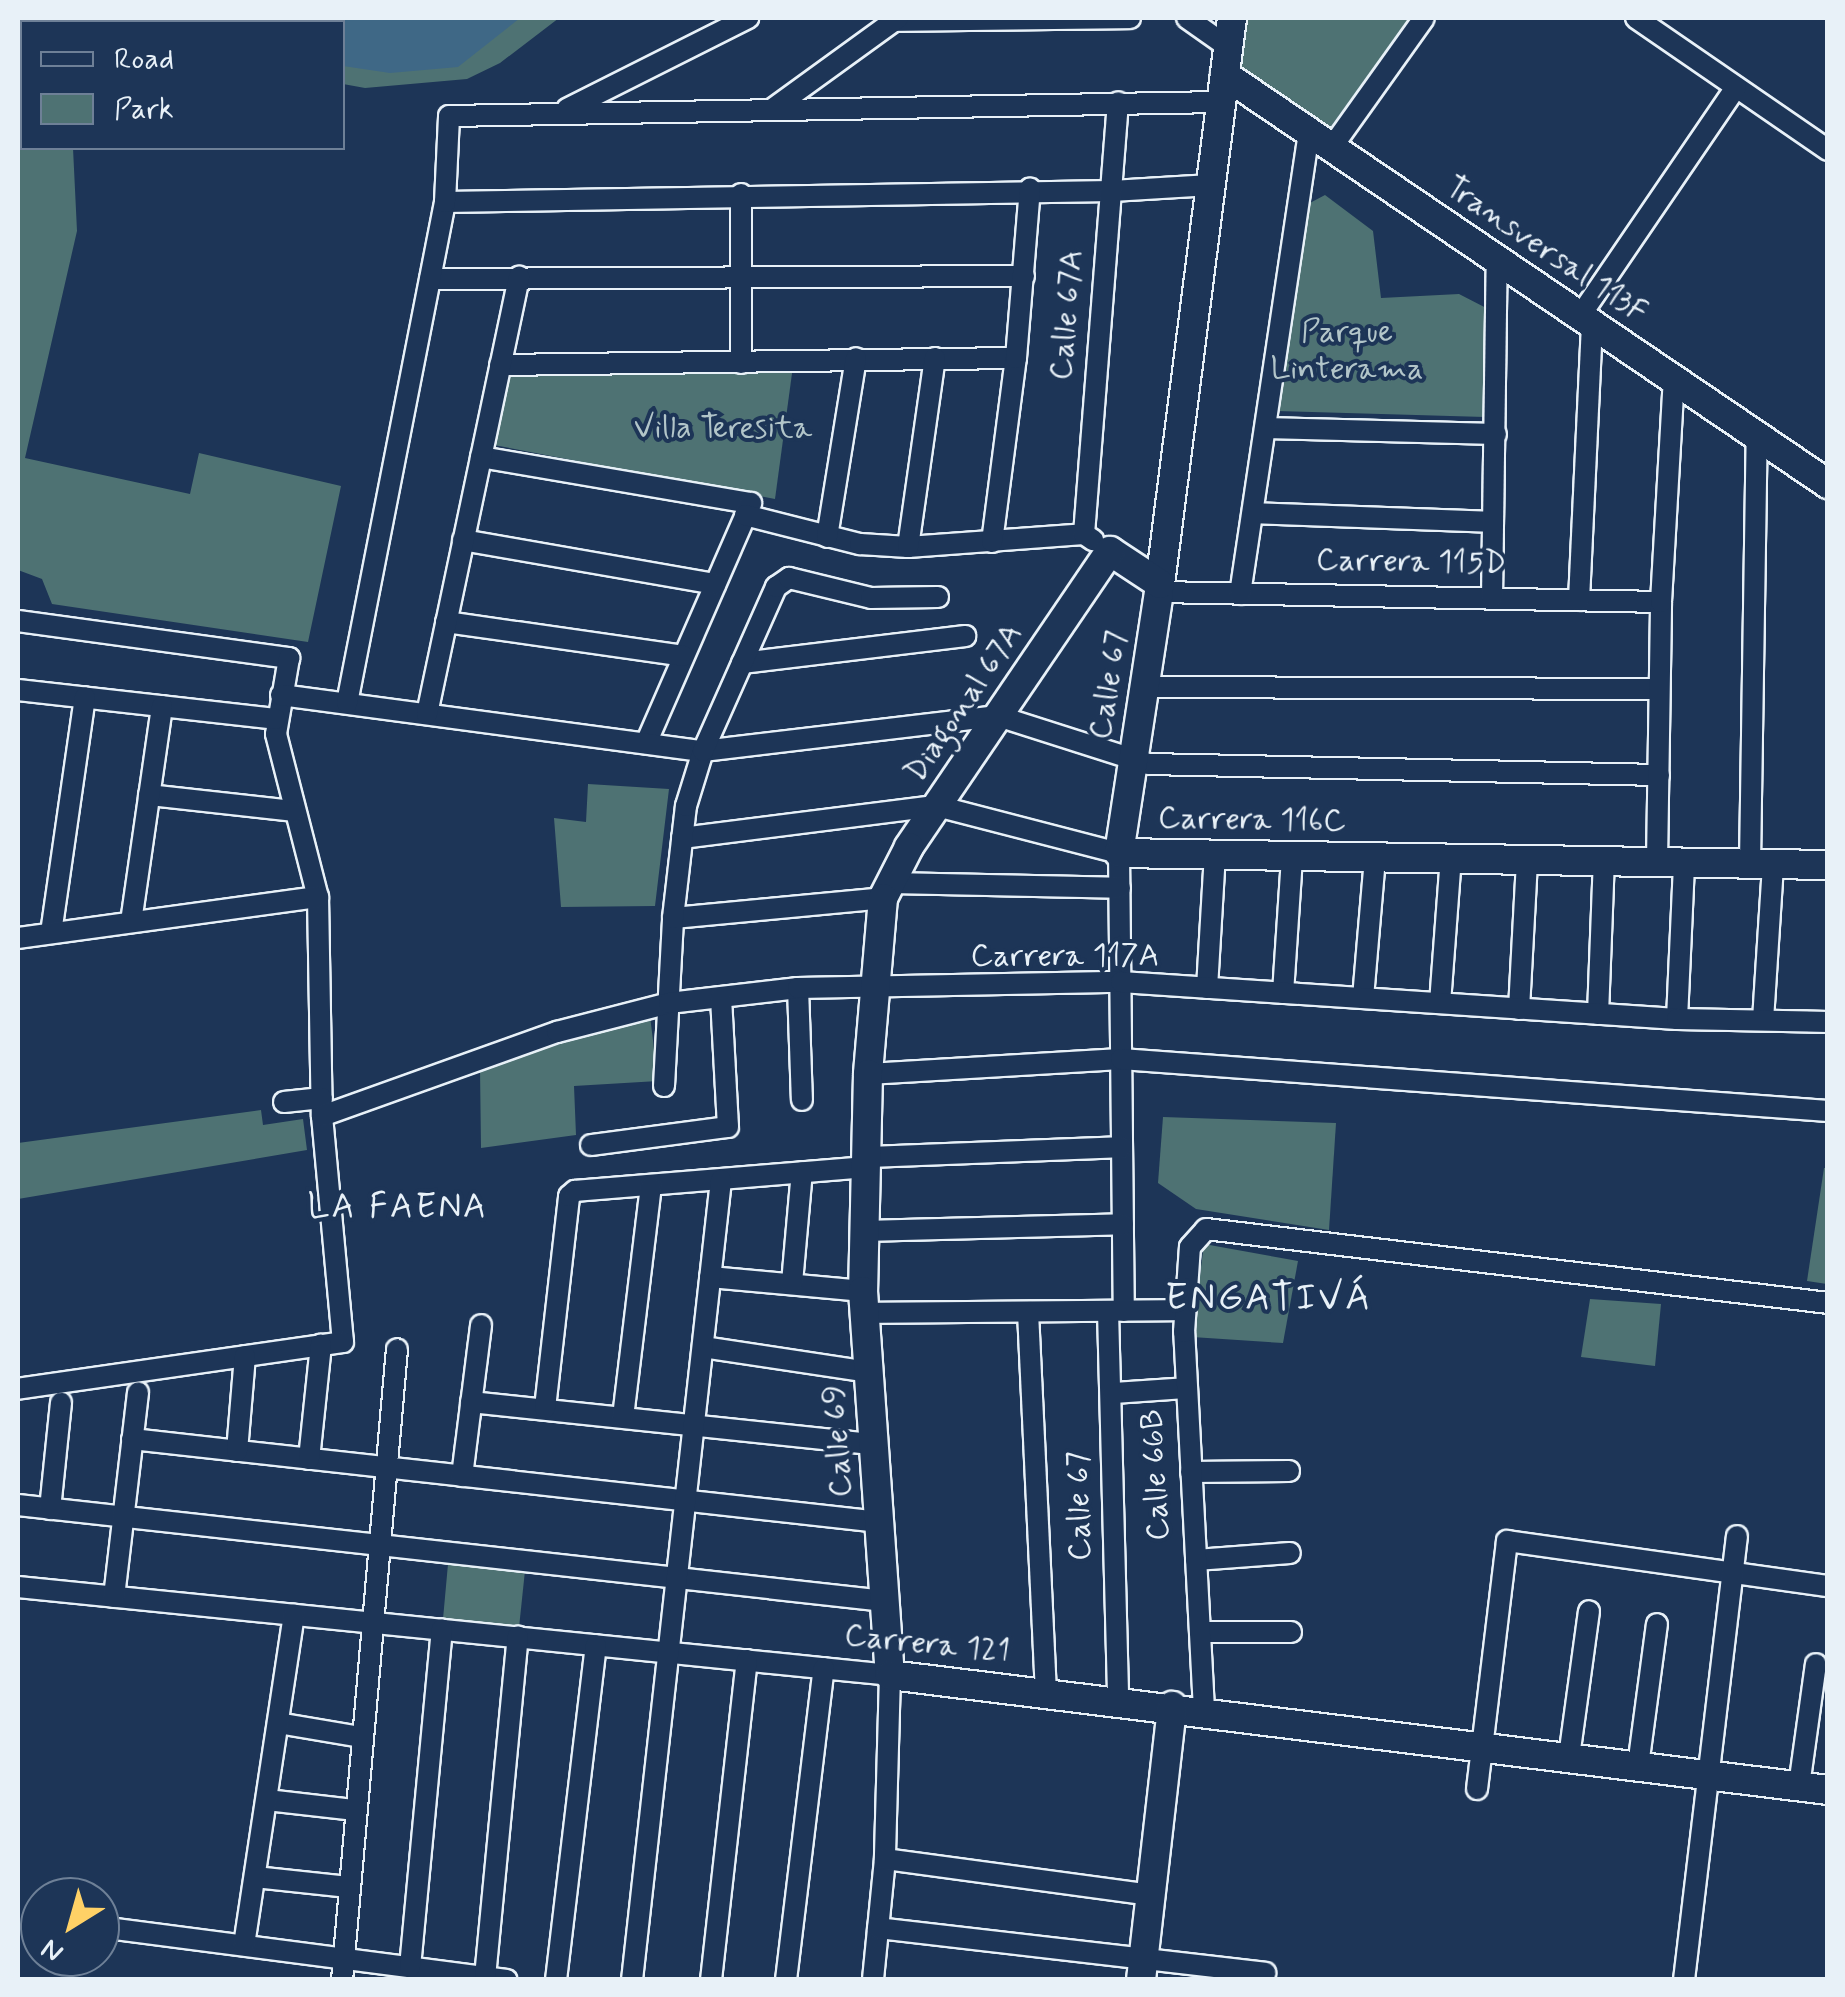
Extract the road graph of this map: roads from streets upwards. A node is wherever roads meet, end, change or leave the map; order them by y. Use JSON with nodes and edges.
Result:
{"nodes":[{"id":1,"x":748,"y":18,"type":"edge"},
{"id":2,"x":1130,"y":18,"type":"edge"},
{"id":3,"x":1187,"y":18,"type":"edge"},
{"id":4,"x":1232,"y":18,"type":"edge"},
{"id":5,"x":1424,"y":18,"type":"edge"},
{"id":6,"x":1636,"y":18,"type":"edge"},
{"id":7,"x":896,"y":19,"type":"edge"},
{"id":8,"x":1224,"y":74,"type":"junction"},
{"id":9,"x":1736,"y":86,"type":"junction"},
{"id":10,"x":1118,"y":102,"type":"junction"},
{"id":11,"x":771,"y":110,"type":"junction"},
{"id":12,"x":560,"y":112,"type":"junction"},
{"id":13,"x":1320,"y":140,"type":"junction"},
{"id":14,"x":1828,"y":150,"type":"edge"},
{"id":15,"x":1211,"y":185,"type":"junction"},
{"id":16,"x":1030,"y":190,"type":"junction"},
{"id":17,"x":1112,"y":191,"type":"junction"},
{"id":18,"x":741,"y":194,"type":"junction"},
{"id":19,"x":445,"y":202,"type":"junction"},
{"id":20,"x":1497,"y":260,"type":"junction"},
{"id":21,"x":1024,"y":276,"type":"junction"},
{"id":22,"x":518,"y":277,"type":"junction"},
{"id":23,"x":740,"y":278,"type":"junction"},
{"id":24,"x":430,"y":280,"type":"junction"},
{"id":25,"x":1586,"y":320,"type":"junction"},
{"id":26,"x":856,"y":358,"type":"junction"},
{"id":27,"x":935,"y":358,"type":"junction"},
{"id":28,"x":1016,"y":358,"type":"junction"},
{"id":29,"x":740,"y":362,"type":"junction"},
{"id":30,"x":500,"y":365,"type":"junction"},
{"id":31,"x":1674,"y":379,"type":"junction"},
{"id":32,"x":1266,"y":428,"type":"junction"},
{"id":33,"x":1496,"y":434,"type":"junction"},
{"id":34,"x":1756,"y":436,"type":"junction"},
{"id":35,"x":481,"y":456,"type":"junction"},
{"id":36,"x":1828,"y":484,"type":"edge"},
{"id":37,"x":748,"y":509,"type":"junction"},
{"id":38,"x":1253,"y":514,"type":"junction"},
{"id":39,"x":1494,"y":522,"type":"junction"},
{"id":40,"x":1084,"y":534,"type":"junction"},
{"id":41,"x":827,"y":536,"type":"junction"},
{"id":42,"x":463,"y":540,"type":"junction"},
{"id":43,"x":992,"y":542,"type":"junction"},
{"id":44,"x":908,"y":547,"type":"junction"},
{"id":45,"x":1110,"y":551,"type":"junction"},
{"id":46,"x":715,"y":584,"type":"junction"},
{"id":47,"x":1160,"y":588,"type":"junction"},
{"id":48,"x":1240,"y":594,"type":"junction"},
{"id":49,"x":938,"y":597,"type":"dead end"},
{"id":50,"x":1492,"y":598,"type":"junction"},
{"id":51,"x":1578,"y":600,"type":"junction"},
{"id":52,"x":1660,"y":602,"type":"junction"},
{"id":53,"x":18,"y":622,"type":"edge"},
{"id":54,"x":446,"y":622,"type":"junction"},
{"id":55,"x":965,"y":636,"type":"dead end"},
{"id":56,"x":684,"y":656,"type":"junction"},
{"id":57,"x":742,"y":663,"type":"junction"},
{"id":58,"x":1144,"y":687,"type":"junction"},
{"id":59,"x":1660,"y":689,"type":"junction"},
{"id":60,"x":18,"y":690,"type":"edge"},
{"id":61,"x":281,"y":694,"type":"junction"},
{"id":62,"x":85,"y":698,"type":"junction"},
{"id":63,"x":347,"y":703,"type":"junction"},
{"id":64,"x":162,"y":706,"type":"junction"},
{"id":65,"x":427,"y":714,"type":"junction"},
{"id":66,"x":998,"y":716,"type":"junction"},
{"id":67,"x":275,"y":719,"type":"junction"},
{"id":68,"x":646,"y":743,"type":"junction"},
{"id":69,"x":703,"y":751,"type":"junction"},
{"id":70,"x":1132,"y":762,"type":"junction"},
{"id":71,"x":1658,"y":776,"type":"junction"},
{"id":72,"x":149,"y":795,"type":"junction"},
{"id":73,"x":937,"y":806,"type":"junction"},
{"id":74,"x":294,"y":811,"type":"junction"},
{"id":75,"x":682,"y":838,"type":"junction"},
{"id":76,"x":1120,"y":853,"type":"junction"},
{"id":77,"x":1216,"y":854,"type":"junction"},
{"id":78,"x":1292,"y":856,"type":"junction"},
{"id":79,"x":1375,"y":857,"type":"junction"},
{"id":80,"x":1451,"y":858,"type":"junction"},
{"id":81,"x":1527,"y":860,"type":"junction"},
{"id":82,"x":1604,"y":861,"type":"junction"},
{"id":83,"x":1671,"y":862,"type":"junction"},
{"id":84,"x":1761,"y":864,"type":"junction"},
{"id":85,"x":1828,"y":865,"type":"edge"},
{"id":86,"x":1120,"y":888,"type":"junction"},
{"id":87,"x":886,"y":890,"type":"junction"},
{"id":88,"x":318,"y":897,"type":"junction"},
{"id":89,"x":673,"y":918,"type":"junction"},
{"id":90,"x":131,"y":922,"type":"junction"},
{"id":91,"x":51,"y":934,"type":"junction"},
{"id":92,"x":18,"y":938,"type":"edge"},
{"id":93,"x":1121,"y":982,"type":"junction"},
{"id":94,"x":879,"y":985,"type":"junction"},
{"id":95,"x":798,"y":988,"type":"junction"},
{"id":96,"x":1207,"y":988,"type":"junction"},
{"id":97,"x":1283,"y":993,"type":"junction"},
{"id":98,"x":721,"y":997,"type":"junction"},
{"id":99,"x":1363,"y":998,"type":"junction"},
{"id":100,"x":668,"y":1003,"type":"junction"},
{"id":101,"x":1440,"y":1003,"type":"junction"},
{"id":102,"x":1520,"y":1008,"type":"junction"},
{"id":103,"x":1598,"y":1014,"type":"junction"},
{"id":104,"x":1677,"y":1019,"type":"junction"},
{"id":105,"x":1763,"y":1020,"type":"junction"},
{"id":106,"x":1828,"y":1022,"type":"edge"},
{"id":107,"x":1122,"y":1059,"type":"junction"},
{"id":108,"x":868,"y":1074,"type":"junction"},
{"id":109,"x":664,"y":1086,"type":"dead end"},
{"id":110,"x":802,"y":1100,"type":"dead end"},
{"id":111,"x":284,"y":1102,"type":"dead end"},
{"id":112,"x":322,"y":1107,"type":"junction"},
{"id":113,"x":1828,"y":1111,"type":"edge"},
{"id":114,"x":591,"y":1145,"type":"dead end"},
{"id":115,"x":1122,"y":1147,"type":"junction"},
{"id":116,"x":866,"y":1162,"type":"junction"},
{"id":117,"x":802,"y":1172,"type":"junction"},
{"id":118,"x":721,"y":1180,"type":"junction"},
{"id":119,"x":651,"y":1186,"type":"junction"},
{"id":120,"x":1123,"y":1224,"type":"junction"},
{"id":121,"x":864,"y":1231,"type":"junction"},
{"id":122,"x":710,"y":1277,"type":"junction"},
{"id":123,"x":792,"y":1283,"type":"junction"},
{"id":124,"x":863,"y":1302,"type":"junction"},
{"id":125,"x":1828,"y":1303,"type":"edge"},
{"id":126,"x":1185,"y":1310,"type":"junction"},
{"id":127,"x":1116,"y":1311,"type":"junction"},
{"id":128,"x":1028,"y":1312,"type":"junction"},
{"id":129,"x":481,"y":1326,"type":"dead end"},
{"id":130,"x":332,"y":1343,"type":"junction"},
{"id":131,"x":703,"y":1347,"type":"junction"},
{"id":132,"x":397,"y":1349,"type":"dead end"},
{"id":133,"x":245,"y":1356,"type":"junction"},
{"id":134,"x":868,"y":1372,"type":"junction"},
{"id":135,"x":1186,"y":1388,"type":"junction"},
{"id":136,"x":18,"y":1389,"type":"edge"},
{"id":137,"x":138,"y":1392,"type":"dead end"},
{"id":138,"x":1113,"y":1393,"type":"junction"},
{"id":139,"x":471,"y":1402,"type":"junction"},
{"id":140,"x":61,"y":1403,"type":"dead end"},
{"id":141,"x":545,"y":1408,"type":"junction"},
{"id":142,"x":623,"y":1416,"type":"junction"},
{"id":143,"x":694,"y":1425,"type":"junction"},
{"id":144,"x":132,"y":1439,"type":"junction"},
{"id":145,"x":873,"y":1444,"type":"junction"},
{"id":146,"x":237,"y":1451,"type":"junction"},
{"id":147,"x":308,"y":1459,"type":"junction"},
{"id":148,"x":386,"y":1468,"type":"junction"},
{"id":149,"x":1288,"y":1471,"type":"dead end"},
{"id":150,"x":1192,"y":1472,"type":"junction"},
{"id":151,"x":462,"y":1476,"type":"junction"},
{"id":152,"x":686,"y":1500,"type":"junction"},
{"id":153,"x":18,"y":1505,"type":"edge"},
{"id":154,"x":50,"y":1509,"type":"junction"},
{"id":155,"x":123,"y":1517,"type":"junction"},
{"id":156,"x":879,"y":1522,"type":"junction"},
{"id":157,"x":1737,"y":1536,"type":"dead end"},
{"id":158,"x":379,"y":1545,"type":"junction"},
{"id":159,"x":1290,"y":1552,"type":"dead end"},
{"id":160,"x":1196,"y":1560,"type":"junction"},
{"id":161,"x":1733,"y":1572,"type":"junction"},
{"id":162,"x":677,"y":1578,"type":"junction"},
{"id":163,"x":1828,"y":1586,"type":"edge"},
{"id":164,"x":18,"y":1587,"type":"edge"},
{"id":165,"x":114,"y":1597,"type":"junction"},
{"id":166,"x":885,"y":1600,"type":"junction"},
{"id":167,"x":1589,"y":1611,"type":"dead end"},
{"id":168,"x":294,"y":1615,"type":"junction"},
{"id":169,"x":372,"y":1622,"type":"junction"},
{"id":170,"x":1657,"y":1624,"type":"dead end"},
{"id":171,"x":442,"y":1630,"type":"junction"},
{"id":172,"x":1200,"y":1632,"type":"junction"},
{"id":173,"x":1291,"y":1632,"type":"dead end"},
{"id":174,"x":518,"y":1637,"type":"junction"},
{"id":175,"x":596,"y":1645,"type":"junction"},
{"id":176,"x":669,"y":1652,"type":"junction"},
{"id":177,"x":747,"y":1660,"type":"junction"},
{"id":178,"x":1816,"y":1664,"type":"dead end"},
{"id":179,"x":824,"y":1668,"type":"junction"},
{"id":180,"x":890,"y":1674,"type":"junction"},
{"id":181,"x":1046,"y":1692,"type":"junction"},
{"id":182,"x":1118,"y":1700,"type":"junction"},
{"id":183,"x":1172,"y":1706,"type":"junction"},
{"id":184,"x":1204,"y":1710,"type":"junction"},
{"id":185,"x":278,"y":1724,"type":"junction"},
{"id":186,"x":361,"y":1737,"type":"junction"},
{"id":187,"x":1483,"y":1746,"type":"junction"},
{"id":188,"x":1569,"y":1756,"type":"junction"},
{"id":189,"x":1638,"y":1766,"type":"junction"},
{"id":190,"x":1708,"y":1774,"type":"junction"},
{"id":191,"x":1798,"y":1786,"type":"junction"},
{"id":192,"x":1477,"y":1789,"type":"dead end"},
{"id":193,"x":1828,"y":1790,"type":"edge"},
{"id":194,"x":267,"y":1800,"type":"junction"},
{"id":195,"x":355,"y":1810,"type":"junction"},
{"id":196,"x":885,"y":1859,"type":"junction"},
{"id":197,"x":255,"y":1877,"type":"junction"},
{"id":198,"x":348,"y":1887,"type":"junction"},
{"id":199,"x":1150,"y":1895,"type":"junction"},
{"id":200,"x":878,"y":1928,"type":"junction"},
{"id":201,"x":120,"y":1930,"type":"edge"},
{"id":202,"x":244,"y":1946,"type":"junction"},
{"id":203,"x":410,"y":1967,"type":"junction"},
{"id":204,"x":342,"y":1969,"type":"edge"},
{"id":205,"x":1142,"y":1969,"type":"edge"},
{"id":206,"x":1266,"y":1974,"type":"dead end"},
{"id":207,"x":496,"y":1978,"type":"edge"},
{"id":208,"x":556,"y":1980,"type":"edge"},
{"id":209,"x":632,"y":1980,"type":"edge"},
{"id":210,"x":711,"y":1980,"type":"edge"},
{"id":211,"x":786,"y":1980,"type":"edge"},
{"id":212,"x":873,"y":1980,"type":"edge"},
{"id":213,"x":1684,"y":1980,"type":"edge"}],
"edges":[{"from":1,"to":12,"type":"street"},
{"from":2,"to":7,"type":"street"},
{"from":3,"to":8,"type":"street","name":"Transversal 113F"},
{"from":4,"to":8,"type":"street"},
{"from":5,"to":13,"type":"street"},
{"from":6,"to":9,"type":"street"},
{"from":7,"to":11,"type":"street"},
{"from":8,"to":10,"type":"street"},
{"from":8,"to":13,"type":"street","name":"Transversal 113F"},
{"from":8,"to":15,"type":"street","name":"Calle 67"},
{"from":9,"to":14,"type":"street"},
{"from":9,"to":25,"type":"street"},
{"from":10,"to":11,"type":"street"},
{"from":10,"to":17,"type":"street","name":"Calle 67A"},
{"from":11,"to":12,"type":"street"},
{"from":12,"to":19,"type":"street"},
{"from":13,"to":20,"type":"street","name":"Transversal 113F"},
{"from":13,"to":32,"type":"street"},
{"from":15,"to":17,"type":"street"},
{"from":15,"to":47,"type":"street","name":"Calle 67"},
{"from":16,"to":17,"type":"street"},
{"from":16,"to":18,"type":"street"},
{"from":16,"to":21,"type":"street"},
{"from":17,"to":40,"type":"street","name":"Calle 67A"},
{"from":18,"to":19,"type":"street"},
{"from":18,"to":23,"type":"street"},
{"from":19,"to":24,"type":"street"},
{"from":20,"to":25,"type":"street","name":"Transversal 113F"},
{"from":20,"to":33,"type":"street"},
{"from":21,"to":23,"type":"street"},
{"from":21,"to":28,"type":"street"},
{"from":22,"to":23,"type":"street"},
{"from":22,"to":24,"type":"street"},
{"from":22,"to":30,"type":"street"},
{"from":23,"to":29,"type":"street"},
{"from":24,"to":63,"type":"street"},
{"from":25,"to":31,"type":"street","name":"Transversal 113F"},
{"from":25,"to":51,"type":"street"},
{"from":26,"to":27,"type":"street"},
{"from":26,"to":29,"type":"street"},
{"from":26,"to":41,"type":"street"},
{"from":27,"to":28,"type":"street"},
{"from":27,"to":44,"type":"street"},
{"from":28,"to":43,"type":"street"},
{"from":29,"to":30,"type":"street"},
{"from":30,"to":35,"type":"street"},
{"from":31,"to":34,"type":"street","name":"Transversal 113F"},
{"from":31,"to":52,"type":"street"},
{"from":32,"to":33,"type":"street"},
{"from":32,"to":38,"type":"street"},
{"from":33,"to":39,"type":"street"},
{"from":34,"to":36,"type":"street","name":"Transversal 113F"},
{"from":34,"to":84,"type":"street"},
{"from":35,"to":37,"type":"street"},
{"from":35,"to":42,"type":"street"},
{"from":37,"to":41,"type":"street"},
{"from":37,"to":46,"type":"street"},
{"from":38,"to":39,"type":"street"},
{"from":38,"to":48,"type":"street"},
{"from":39,"to":50,"type":"street"},
{"from":40,"to":43,"type":"street"},
{"from":40,"to":45,"type":"street"},
{"from":41,"to":44,"type":"street"},
{"from":42,"to":46,"type":"street"},
{"from":42,"to":54,"type":"street"},
{"from":43,"to":44,"type":"street"},
{"from":45,"to":47,"type":"street"},
{"from":45,"to":66,"type":"street","name":"Diagonal 67A"},
{"from":46,"to":56,"type":"street"},
{"from":47,"to":48,"type":"street","name":"Carrera 115D"},
{"from":47,"to":58,"type":"street","name":"Calle 67"},
{"from":48,"to":50,"type":"street","name":"Carrera 115D"},
{"from":49,"to":57,"type":"street"},
{"from":50,"to":51,"type":"street","name":"Carrera 115D"},
{"from":51,"to":52,"type":"street","name":"Carrera 115D"},
{"from":52,"to":59,"type":"street"},
{"from":53,"to":61,"type":"street"},
{"from":54,"to":56,"type":"street"},
{"from":54,"to":65,"type":"street"},
{"from":55,"to":57,"type":"street"},
{"from":56,"to":68,"type":"street"},
{"from":57,"to":69,"type":"street"},
{"from":58,"to":59,"type":"street"},
{"from":58,"to":70,"type":"street","name":"Calle 67"},
{"from":59,"to":71,"type":"street"},
{"from":60,"to":62,"type":"street"},
{"from":61,"to":63,"type":"street"},
{"from":61,"to":67,"type":"street"},
{"from":62,"to":64,"type":"street"},
{"from":62,"to":91,"type":"street"},
{"from":63,"to":65,"type":"street"},
{"from":64,"to":67,"type":"street"},
{"from":64,"to":72,"type":"street"},
{"from":65,"to":68,"type":"street"},
{"from":66,"to":69,"type":"street"},
{"from":66,"to":70,"type":"street"},
{"from":66,"to":73,"type":"street","name":"Diagonal 67A"},
{"from":67,"to":74,"type":"street"},
{"from":68,"to":69,"type":"street"},
{"from":69,"to":75,"type":"street"},
{"from":70,"to":71,"type":"street"},
{"from":70,"to":76,"type":"street","name":"Calle 67"},
{"from":71,"to":83,"type":"street"},
{"from":72,"to":74,"type":"street"},
{"from":72,"to":90,"type":"street"},
{"from":73,"to":75,"type":"street","name":"Carrera 116C"},
{"from":73,"to":76,"type":"street","name":"Carrera 116C"},
{"from":73,"to":87,"type":"street","name":"Diagonal 67A"},
{"from":74,"to":88,"type":"street"},
{"from":75,"to":89,"type":"street"},
{"from":76,"to":77,"type":"street","name":"Carrera 116C"},
{"from":76,"to":86,"type":"street","name":"Calle 67"},
{"from":77,"to":78,"type":"street","name":"Carrera 116C"},
{"from":77,"to":96,"type":"street"},
{"from":78,"to":79,"type":"street","name":"Carrera 116C"},
{"from":78,"to":97,"type":"street"},
{"from":79,"to":80,"type":"street","name":"Carrera 116C"},
{"from":79,"to":99,"type":"street"},
{"from":80,"to":81,"type":"street","name":"Carrera 116C"},
{"from":80,"to":101,"type":"street"},
{"from":81,"to":82,"type":"street","name":"Carrera 116C"},
{"from":81,"to":102,"type":"street"},
{"from":82,"to":83,"type":"street","name":"Carrera 116C"},
{"from":82,"to":103,"type":"street"},
{"from":83,"to":84,"type":"street","name":"Carrera 116C"},
{"from":83,"to":104,"type":"street"},
{"from":84,"to":85,"type":"street","name":"Carrera 116C"},
{"from":84,"to":105,"type":"street"},
{"from":86,"to":87,"type":"street"},
{"from":86,"to":93,"type":"street","name":"Calle 67"},
{"from":87,"to":89,"type":"street"},
{"from":87,"to":94,"type":"street","name":"Calle 69"},
{"from":88,"to":90,"type":"street"},
{"from":88,"to":112,"type":"street"},
{"from":89,"to":100,"type":"street"},
{"from":90,"to":91,"type":"street"},
{"from":91,"to":92,"type":"street"},
{"from":93,"to":94,"type":"street","name":"Carrera 117A"},
{"from":93,"to":96,"type":"street","name":"Carrera 117A"},
{"from":93,"to":107,"type":"street","name":"Calle 67"},
{"from":94,"to":95,"type":"street","name":"Carrera 117A"},
{"from":94,"to":108,"type":"street","name":"Calle 69"},
{"from":95,"to":98,"type":"street","name":"Carrera 117A"},
{"from":95,"to":110,"type":"street"},
{"from":96,"to":97,"type":"street","name":"Carrera 117A"},
{"from":97,"to":99,"type":"street","name":"Carrera 117A"},
{"from":98,"to":100,"type":"street","name":"Carrera 117A"},
{"from":98,"to":114,"type":"street"},
{"from":99,"to":101,"type":"street","name":"Carrera 117A"},
{"from":100,"to":109,"type":"street"},
{"from":100,"to":112,"type":"street","name":"Carrera 117A"},
{"from":101,"to":102,"type":"street","name":"Carrera 117A"},
{"from":102,"to":103,"type":"street","name":"Carrera 117A"},
{"from":103,"to":104,"type":"street","name":"Carrera 117A"},
{"from":104,"to":105,"type":"street","name":"Carrera 117A"},
{"from":105,"to":106,"type":"street","name":"Carrera 117A"},
{"from":107,"to":108,"type":"street"},
{"from":107,"to":113,"type":"street"},
{"from":107,"to":115,"type":"street","name":"Calle 67"},
{"from":108,"to":116,"type":"street","name":"Calle 69"},
{"from":111,"to":112,"type":"street","name":"Carrera 117A"},
{"from":112,"to":130,"type":"street"},
{"from":115,"to":116,"type":"street"},
{"from":115,"to":120,"type":"street","name":"Calle 67"},
{"from":116,"to":117,"type":"street"},
{"from":116,"to":121,"type":"street","name":"Calle 69"},
{"from":117,"to":118,"type":"street"},
{"from":117,"to":123,"type":"street"},
{"from":118,"to":119,"type":"street"},
{"from":118,"to":122,"type":"street"},
{"from":119,"to":141,"type":"street"},
{"from":119,"to":142,"type":"street"},
{"from":120,"to":121,"type":"street"},
{"from":120,"to":127,"type":"street","name":"Calle 67"},
{"from":121,"to":124,"type":"street","name":"Calle 69"},
{"from":122,"to":123,"type":"street"},
{"from":122,"to":131,"type":"street"},
{"from":123,"to":124,"type":"street"},
{"from":124,"to":128,"type":"street"},
{"from":124,"to":134,"type":"street","name":"Calle 69"},
{"from":125,"to":126,"type":"street","name":"Calle 66B"},
{"from":126,"to":127,"type":"street"},
{"from":126,"to":135,"type":"street","name":"Calle 66B"},
{"from":127,"to":128,"type":"street"},
{"from":127,"to":138,"type":"street","name":"Calle 67"},
{"from":128,"to":181,"type":"street"},
{"from":129,"to":139,"type":"street"},
{"from":130,"to":133,"type":"street"},
{"from":130,"to":147,"type":"street"},
{"from":131,"to":134,"type":"street"},
{"from":131,"to":143,"type":"street"},
{"from":132,"to":148,"type":"street"},
{"from":133,"to":136,"type":"street"},
{"from":133,"to":146,"type":"street"},
{"from":134,"to":145,"type":"street","name":"Calle 69"},
{"from":135,"to":138,"type":"street"},
{"from":135,"to":150,"type":"street","name":"Calle 66B"},
{"from":137,"to":144,"type":"street"},
{"from":138,"to":182,"type":"street","name":"Calle 67"},
{"from":139,"to":141,"type":"street"},
{"from":139,"to":151,"type":"street"},
{"from":140,"to":154,"type":"street"},
{"from":141,"to":142,"type":"street"},
{"from":142,"to":143,"type":"street"},
{"from":143,"to":145,"type":"street"},
{"from":143,"to":152,"type":"street"},
{"from":144,"to":146,"type":"street"},
{"from":144,"to":155,"type":"street"},
{"from":145,"to":156,"type":"street","name":"Calle 69"},
{"from":146,"to":147,"type":"street"},
{"from":147,"to":148,"type":"street"},
{"from":148,"to":151,"type":"street"},
{"from":148,"to":158,"type":"street"},
{"from":149,"to":150,"type":"street"},
{"from":150,"to":160,"type":"street","name":"Calle 66B"},
{"from":151,"to":152,"type":"street"},
{"from":152,"to":156,"type":"street"},
{"from":152,"to":162,"type":"street"},
{"from":153,"to":154,"type":"street"},
{"from":154,"to":155,"type":"street"},
{"from":155,"to":158,"type":"street"},
{"from":155,"to":165,"type":"street"},
{"from":156,"to":166,"type":"street","name":"Calle 69"},
{"from":157,"to":161,"type":"street"},
{"from":158,"to":162,"type":"street"},
{"from":158,"to":169,"type":"street"},
{"from":159,"to":160,"type":"street"},
{"from":160,"to":172,"type":"street","name":"Calle 66B"},
{"from":161,"to":163,"type":"street"},
{"from":161,"to":187,"type":"street"},
{"from":161,"to":190,"type":"street"},
{"from":162,"to":166,"type":"street"},
{"from":162,"to":176,"type":"street"},
{"from":164,"to":165,"type":"street","name":"Carrera 121"},
{"from":165,"to":168,"type":"street","name":"Carrera 121"},
{"from":166,"to":180,"type":"street","name":"Calle 69"},
{"from":167,"to":188,"type":"street"},
{"from":168,"to":169,"type":"street","name":"Carrera 121"},
{"from":168,"to":185,"type":"street"},
{"from":169,"to":171,"type":"street","name":"Carrera 121"},
{"from":169,"to":186,"type":"street"},
{"from":170,"to":189,"type":"street"},
{"from":171,"to":174,"type":"street","name":"Carrera 121"},
{"from":171,"to":203,"type":"street"},
{"from":172,"to":173,"type":"street"},
{"from":172,"to":184,"type":"street","name":"Calle 66B"},
{"from":174,"to":175,"type":"street","name":"Carrera 121"},
{"from":174,"to":207,"type":"street"},
{"from":175,"to":176,"type":"street","name":"Carrera 121"},
{"from":175,"to":208,"type":"street"},
{"from":176,"to":177,"type":"street","name":"Carrera 121"},
{"from":176,"to":209,"type":"street"},
{"from":177,"to":179,"type":"street","name":"Carrera 121"},
{"from":177,"to":210,"type":"street"},
{"from":178,"to":191,"type":"street"},
{"from":179,"to":180,"type":"street","name":"Carrera 121"},
{"from":179,"to":211,"type":"street"},
{"from":180,"to":181,"type":"street","name":"Carrera 121"},
{"from":180,"to":196,"type":"street","name":"Calle 69"},
{"from":181,"to":182,"type":"street","name":"Carrera 121"},
{"from":182,"to":183,"type":"street","name":"Carrera 121"},
{"from":183,"to":184,"type":"street","name":"Carrera 121"},
{"from":183,"to":199,"type":"street"},
{"from":184,"to":187,"type":"street","name":"Carrera 121"},
{"from":185,"to":186,"type":"street"},
{"from":185,"to":194,"type":"street"},
{"from":186,"to":195,"type":"street"},
{"from":187,"to":188,"type":"street","name":"Carrera 121"},
{"from":187,"to":192,"type":"street"},
{"from":188,"to":189,"type":"street","name":"Carrera 121"},
{"from":189,"to":190,"type":"street","name":"Carrera 121"},
{"from":190,"to":191,"type":"street","name":"Carrera 121"},
{"from":190,"to":213,"type":"street"},
{"from":191,"to":193,"type":"street","name":"Carrera 121"},
{"from":194,"to":195,"type":"street"},
{"from":194,"to":197,"type":"street"},
{"from":195,"to":198,"type":"street"},
{"from":196,"to":199,"type":"street"},
{"from":196,"to":200,"type":"street","name":"Calle 69"},
{"from":197,"to":198,"type":"street"},
{"from":197,"to":202,"type":"street"},
{"from":198,"to":204,"type":"street"},
{"from":199,"to":205,"type":"street"},
{"from":200,"to":205,"type":"street"},
{"from":200,"to":212,"type":"street","name":"Calle 69"},
{"from":201,"to":202,"type":"street"},
{"from":202,"to":204,"type":"street"},
{"from":203,"to":204,"type":"street"},
{"from":203,"to":207,"type":"street"},
{"from":205,"to":206,"type":"street"}]}
